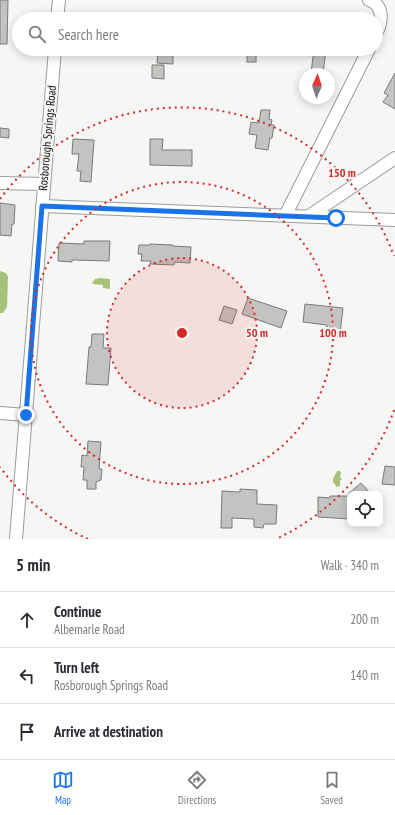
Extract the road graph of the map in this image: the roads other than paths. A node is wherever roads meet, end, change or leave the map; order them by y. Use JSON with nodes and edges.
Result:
{"nodes":[{"id":1,"x":59,"y":0,"type":"edge"},
{"id":2,"x":369,"y":0,"type":"edge"},
{"id":3,"x":58,"y":12,"type":"edge"},
{"id":4,"x":381,"y":12,"type":"edge"},
{"id":5,"x":54,"y":56,"type":"edge"},
{"id":6,"x":365,"y":56,"type":"edge"},
{"id":7,"x":395,"y":158,"type":"edge"},
{"id":8,"x":0,"y":184,"type":"edge"},
{"id":9,"x":44,"y":184,"type":"junction"},
{"id":10,"x":42,"y":206,"type":"junction"},
{"id":11,"x":285,"y":216,"type":"junction"},
{"id":12,"x":309,"y":216,"type":"junction"},
{"id":13,"x":395,"y":220,"type":"edge"},
{"id":14,"x":0,"y":414,"type":"edge"},
{"id":15,"x":26,"y":415,"type":"junction"},
{"id":16,"x":16,"y":539,"type":"edge"}],
"edges":[{"from":1,"to":3,"type":"street"},
{"from":2,"to":4,"type":"street"},
{"from":5,"to":9,"type":"street","name":"Rosborough Springs Road"},
{"from":6,"to":11,"type":"street"},
{"from":7,"to":12,"type":"street"},
{"from":8,"to":9,"type":"street"},
{"from":9,"to":10,"type":"street","name":"Rosborough Springs Road"},
{"from":10,"to":11,"type":"street"},
{"from":10,"to":15,"type":"street","name":"Rosborough Springs Road"},
{"from":11,"to":12,"type":"street"},
{"from":12,"to":13,"type":"street"},
{"from":14,"to":15,"type":"street"},
{"from":15,"to":16,"type":"street","name":"Rosborough Springs Road"}]}
